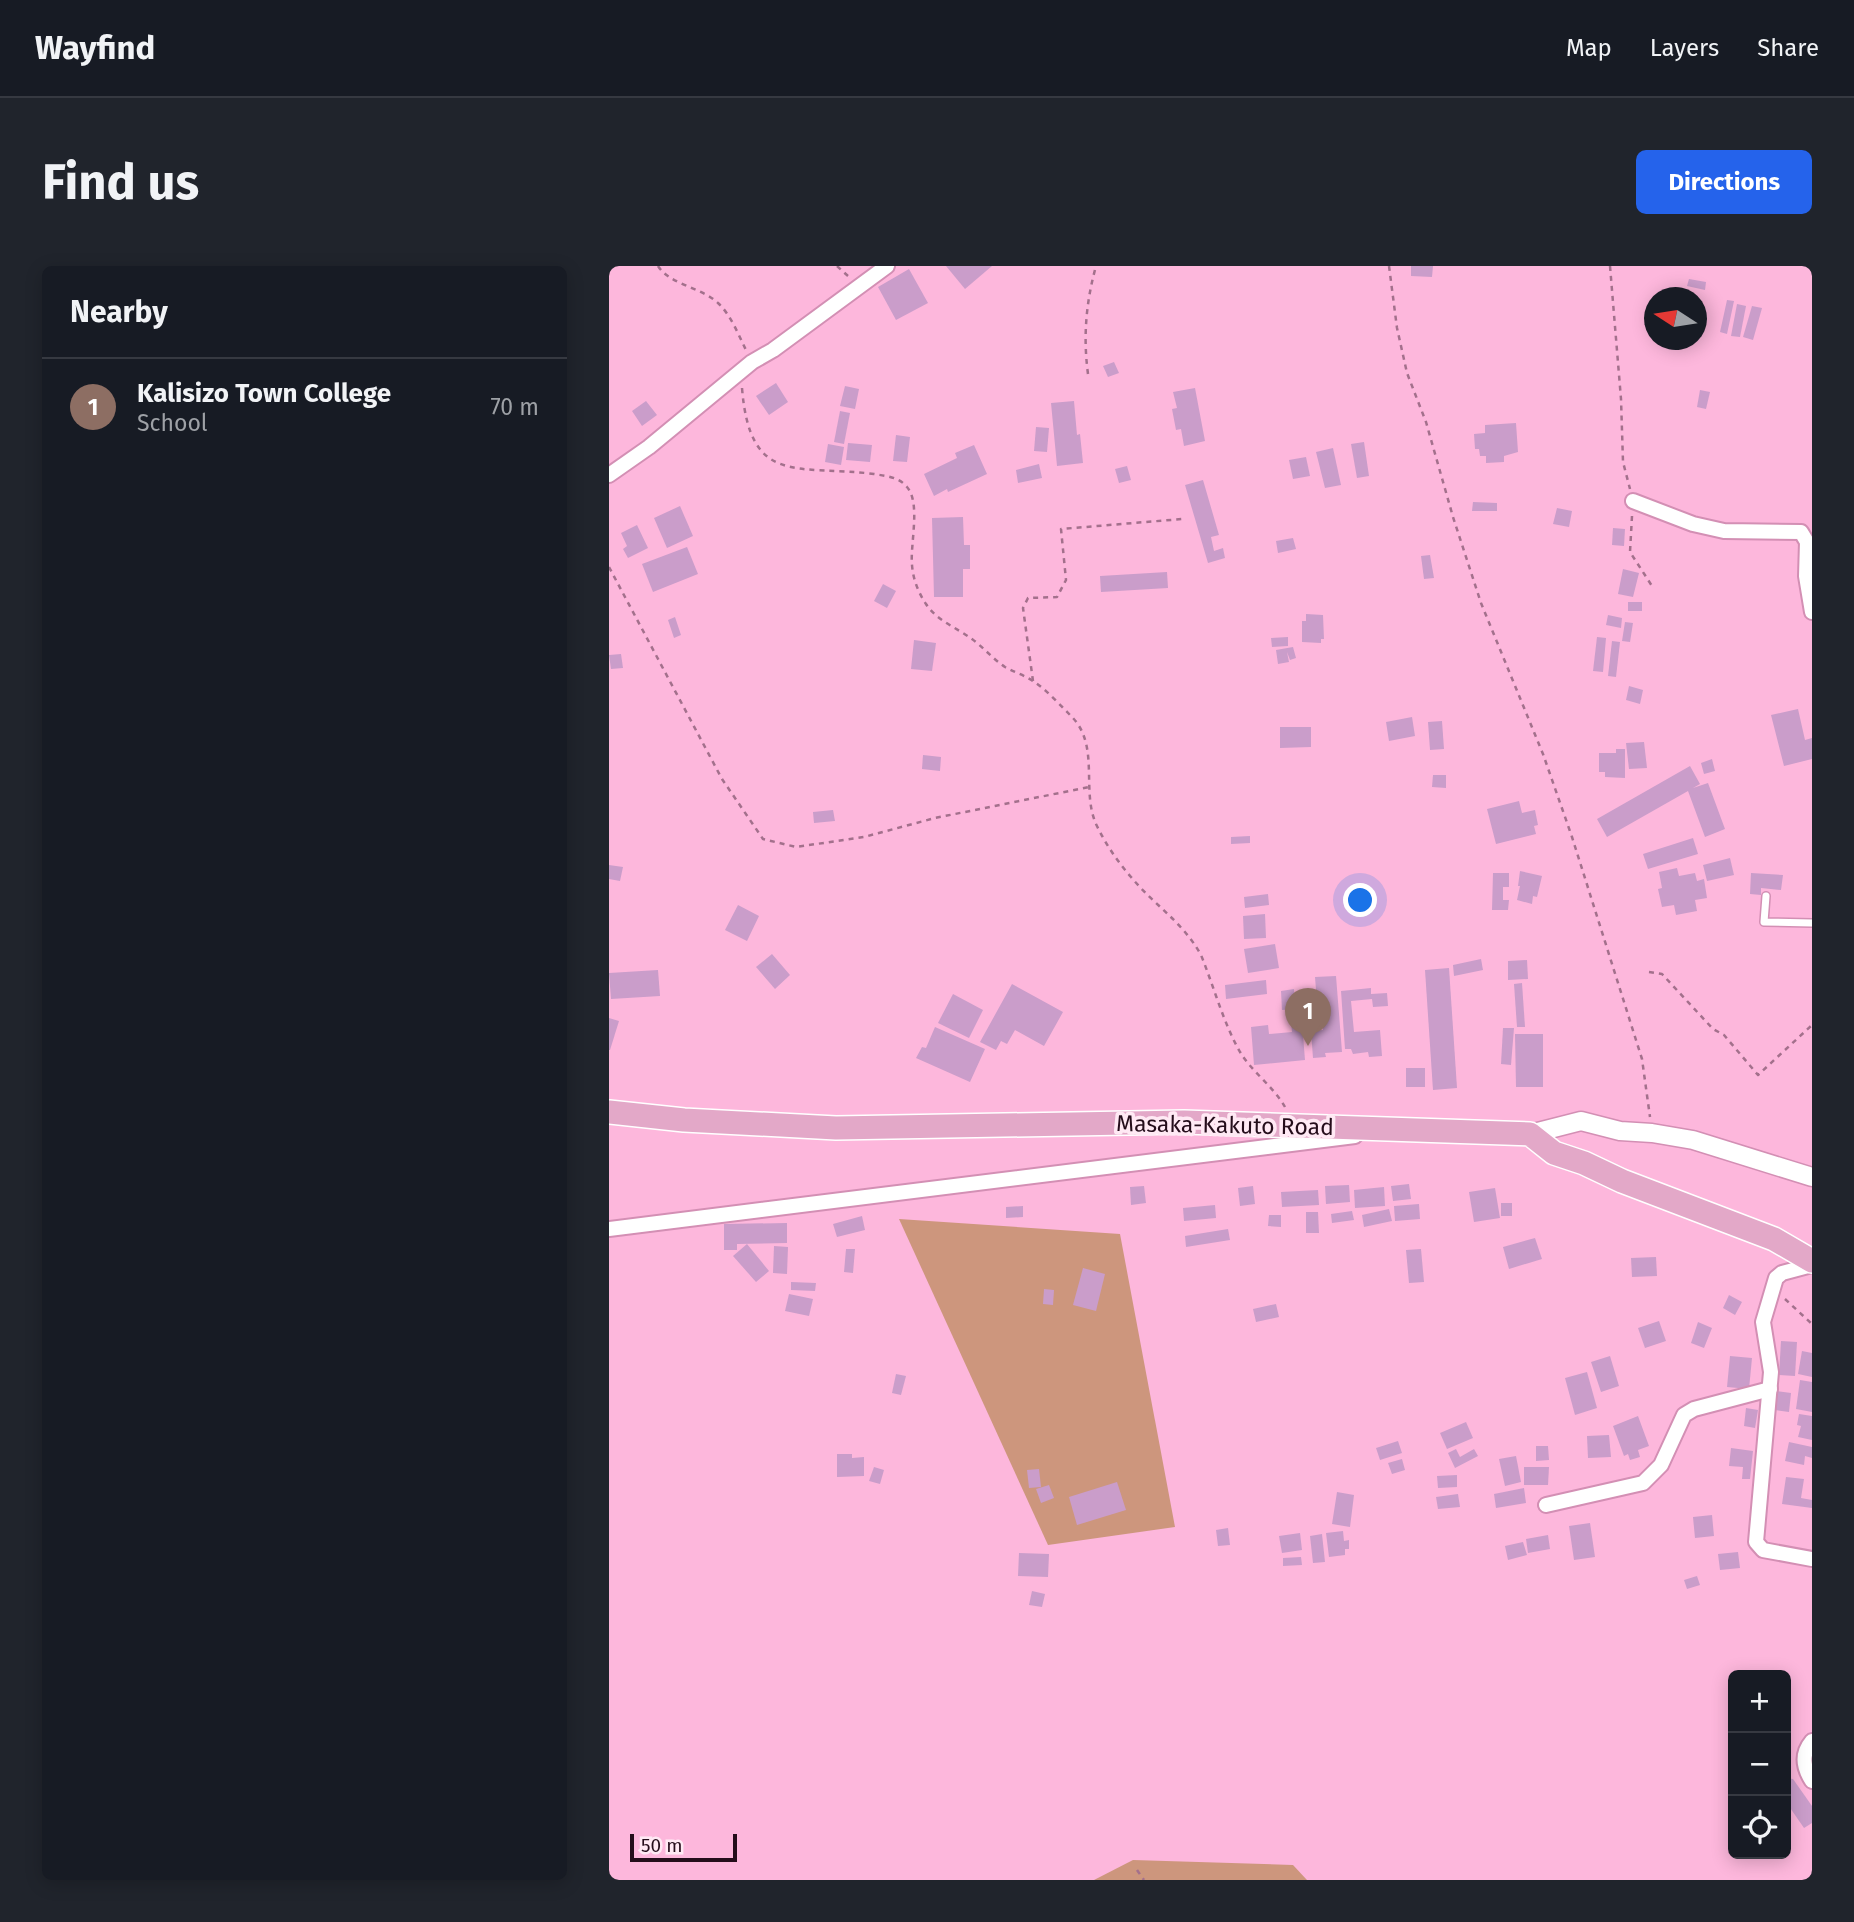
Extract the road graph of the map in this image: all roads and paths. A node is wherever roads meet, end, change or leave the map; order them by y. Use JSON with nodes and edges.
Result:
{"nodes":[{"id":1,"x":658,"y":266,"type":"edge"},
{"id":2,"x":837,"y":266,"type":"edge"},
{"id":3,"x":887,"y":266,"type":"edge"},
{"id":4,"x":1096,"y":266,"type":"edge"},
{"id":5,"x":1389,"y":266,"type":"edge"},
{"id":6,"x":1610,"y":266,"type":"edge"},
{"id":7,"x":858,"y":285,"type":"junction"},
{"id":8,"x":752,"y":362,"type":"junction"},
{"id":9,"x":740,"y":371,"type":"junction"},
{"id":10,"x":1088,"y":374,"type":"dead end"},
{"id":11,"x":609,"y":475,"type":"edge"},
{"id":12,"x":1633,"y":501,"type":"junction"},
{"id":13,"x":1182,"y":519,"type":"dead end"},
{"id":14,"x":609,"y":567,"type":"edge"},
{"id":15,"x":1652,"y":586,"type":"dead end"},
{"id":16,"x":1812,"y":612,"type":"edge"},
{"id":17,"x":1033,"y":681,"type":"junction"},
{"id":18,"x":1089,"y":787,"type":"junction"},
{"id":19,"x":1766,"y":896,"type":"dead end"},
{"id":20,"x":1812,"y":923,"type":"edge"},
{"id":21,"x":1649,"y":972,"type":"dead end"},
{"id":22,"x":1812,"y":1025,"type":"edge"},
{"id":23,"x":609,"y":1112,"type":"edge"},
{"id":24,"x":1297,"y":1126,"type":"junction"},
{"id":25,"x":1401,"y":1131,"type":"junction"},
{"id":26,"x":1652,"y":1133,"type":"junction"},
{"id":27,"x":1530,"y":1134,"type":"junction"},
{"id":28,"x":1812,"y":1177,"type":"edge"},
{"id":29,"x":609,"y":1229,"type":"edge"},
{"id":30,"x":1812,"y":1263,"type":"edge"},
{"id":31,"x":1772,"y":1287,"type":"junction"},
{"id":32,"x":1812,"y":1324,"type":"edge"},
{"id":33,"x":1770,"y":1389,"type":"junction"},
{"id":34,"x":1546,"y":1505,"type":"dead end"},
{"id":35,"x":1812,"y":1559,"type":"edge"},
{"id":36,"x":1812,"y":1741,"type":"edge"},
{"id":37,"x":1812,"y":1781,"type":"edge"},
{"id":38,"x":1137,"y":1870,"type":"dead end"},
{"id":39,"x":1144,"y":1880,"type":"edge"}],
"edges":[{"from":1,"to":8,"type":"path"},
{"from":2,"to":7,"type":"path"},
{"from":3,"to":7,"type":"street"},
{"from":4,"to":10,"type":"path"},
{"from":5,"to":26,"type":"path"},
{"from":6,"to":12,"type":"path"},
{"from":7,"to":8,"type":"street"},
{"from":8,"to":9,"type":"street"},
{"from":9,"to":11,"type":"street"},
{"from":9,"to":17,"type":"path"},
{"from":12,"to":15,"type":"path"},
{"from":12,"to":16,"type":"street"},
{"from":13,"to":17,"type":"path"},
{"from":14,"to":18,"type":"path"},
{"from":17,"to":18,"type":"path"},
{"from":18,"to":24,"type":"path"},
{"from":19,"to":20,"type":"lane"},
{"from":21,"to":22,"type":"path"},
{"from":23,"to":24,"type":"highway","name":"Masaka-Kakuto Road"},
{"from":24,"to":25,"type":"highway","name":"Masaka-Kakuto Road"},
{"from":25,"to":27,"type":"highway","name":"Masaka-Kakuto Road"},
{"from":25,"to":29,"type":"street"},
{"from":26,"to":27,"type":"street"},
{"from":26,"to":28,"type":"street"},
{"from":27,"to":30,"type":"highway"},
{"from":30,"to":31,"type":"street"},
{"from":31,"to":32,"type":"path"},
{"from":31,"to":33,"type":"street"},
{"from":33,"to":34,"type":"street"},
{"from":33,"to":35,"type":"street"},
{"from":36,"to":37,"type":"street"},
{"from":38,"to":39,"type":"path"}]}
